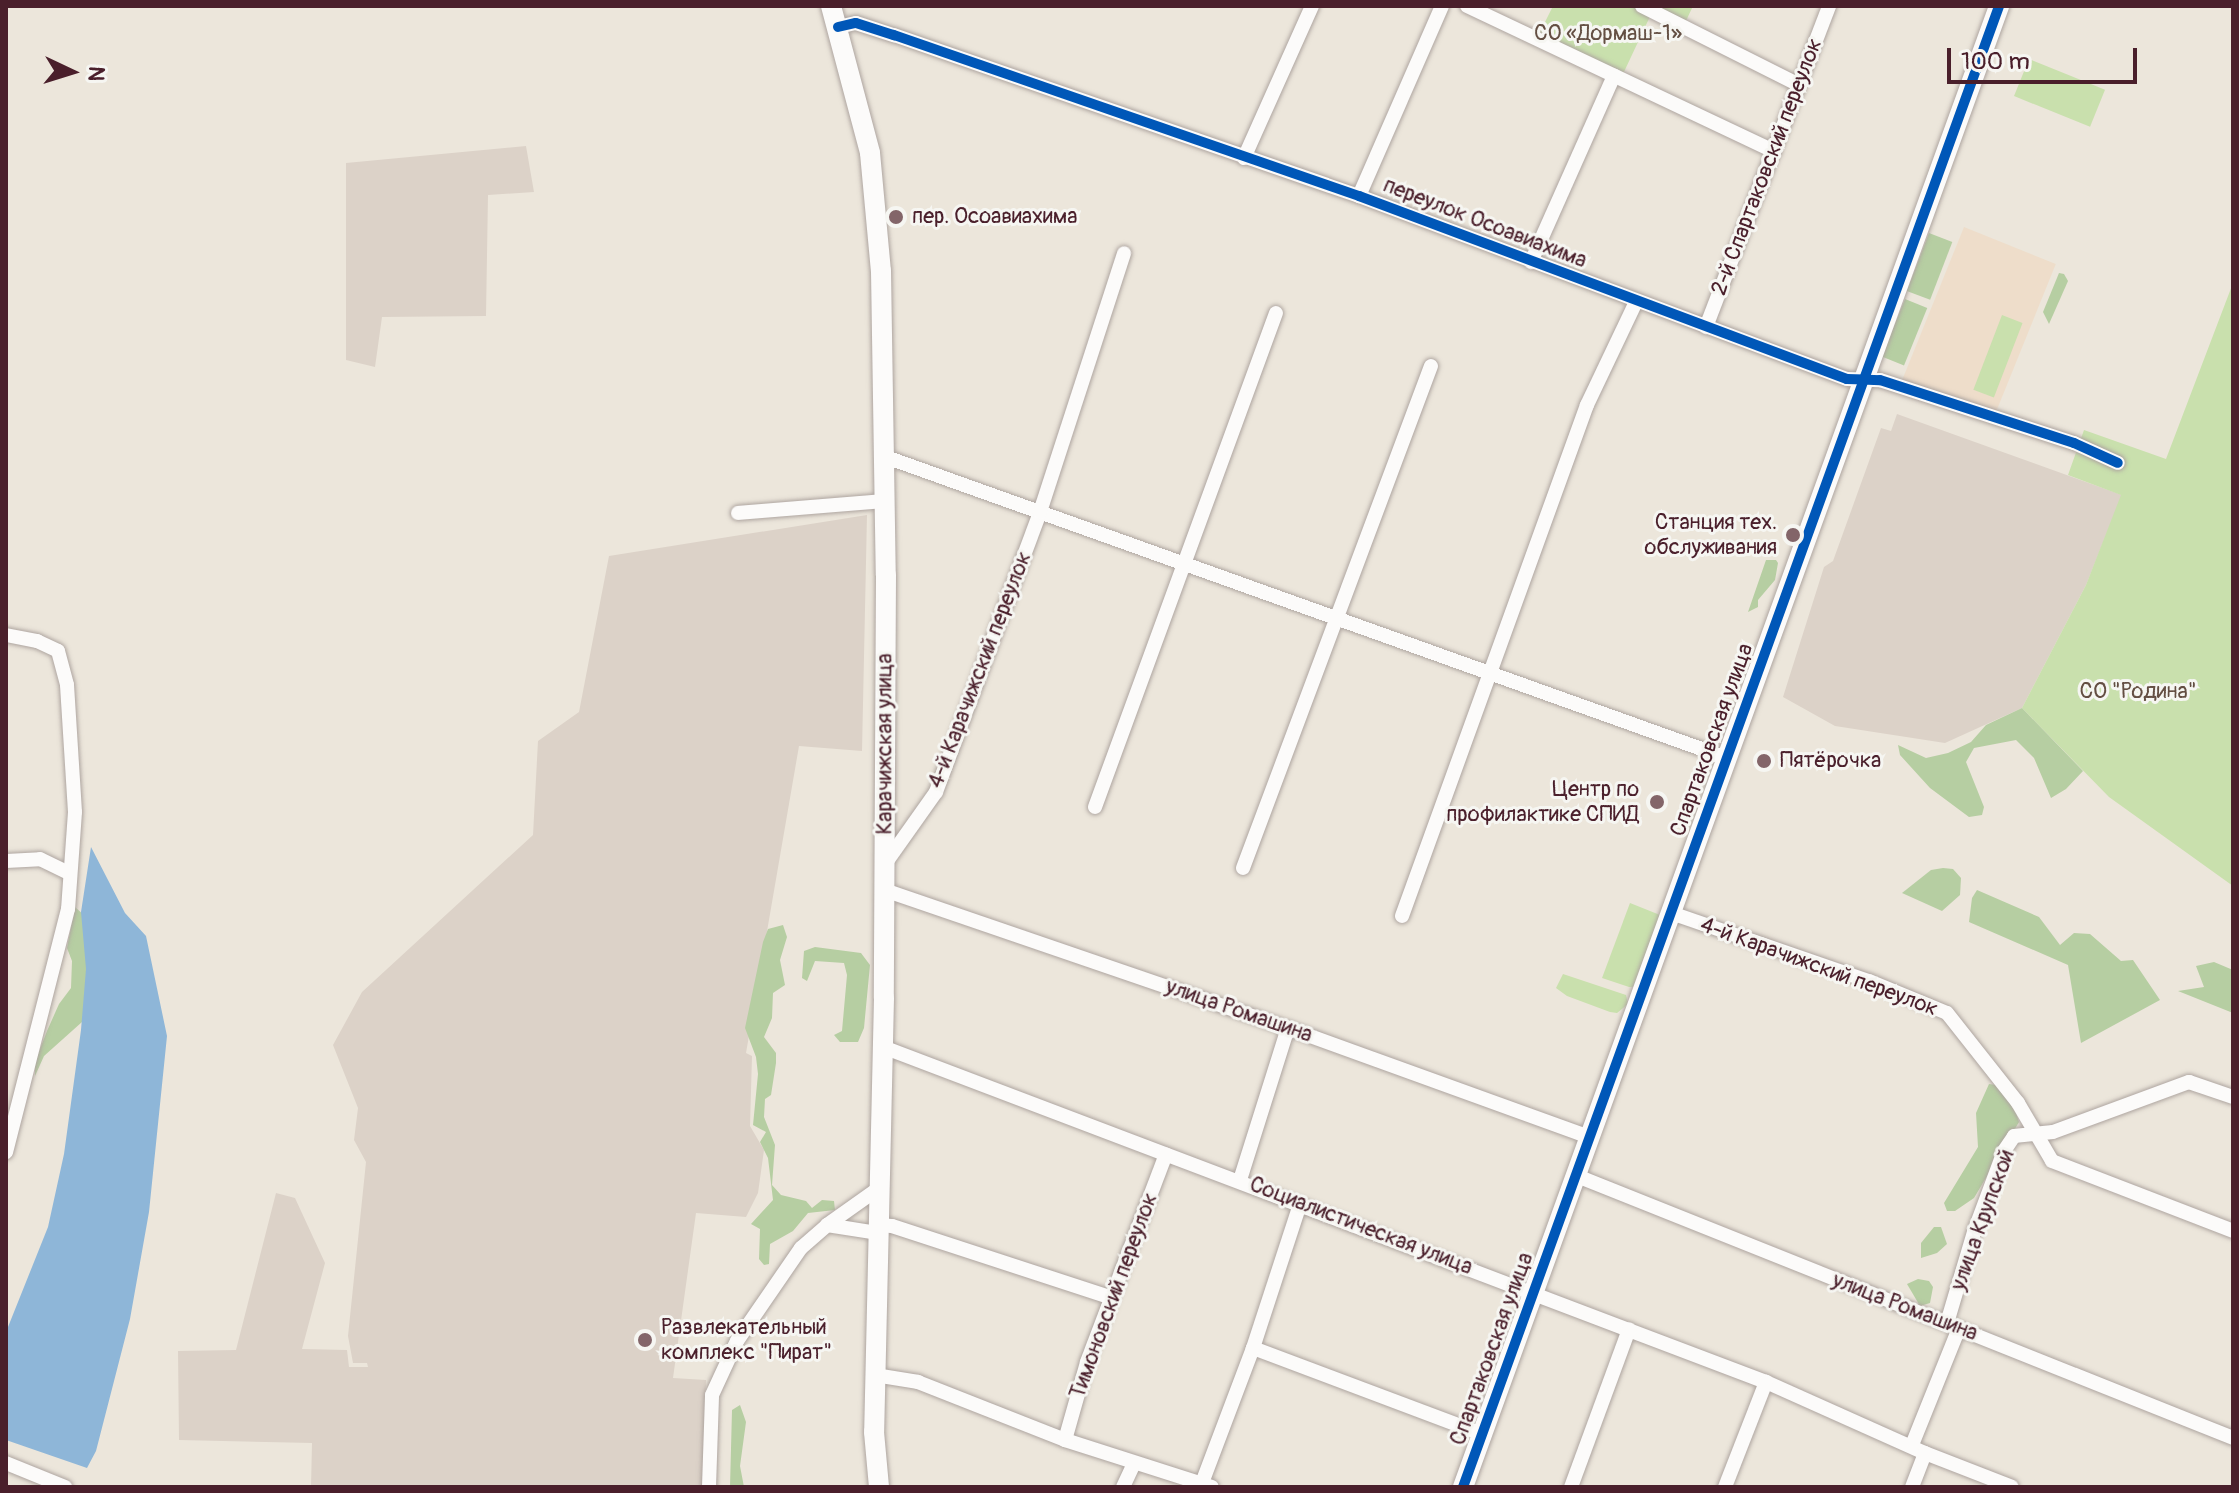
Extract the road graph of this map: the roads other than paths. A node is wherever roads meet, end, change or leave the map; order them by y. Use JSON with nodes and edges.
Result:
{"nodes":[{"id":1,"x":831,"y":6,"type":"edge"},
{"id":2,"x":1312,"y":6,"type":"edge"},
{"id":3,"x":1442,"y":6,"type":"edge"},
{"id":4,"x":1467,"y":6,"type":"edge"},
{"id":5,"x":1642,"y":6,"type":"edge"},
{"id":6,"x":1829,"y":6,"type":"edge"},
{"id":7,"x":1999,"y":6,"type":"edge"},
{"id":8,"x":838,"y":27,"type":"junction"},
{"id":9,"x":1614,"y":76,"type":"junction"},
{"id":10,"x":1799,"y":85,"type":"junction"},
{"id":11,"x":1774,"y":151,"type":"junction"},
{"id":12,"x":1244,"y":158,"type":"junction"},
{"id":13,"x":1359,"y":196,"type":"junction"},
{"id":14,"x":1124,"y":253,"type":"dead end"},
{"id":15,"x":1531,"y":262,"type":"junction"},
{"id":16,"x":1636,"y":302,"type":"junction"},
{"id":17,"x":1276,"y":313,"type":"dead end"},
{"id":18,"x":1706,"y":327,"type":"junction"},
{"id":19,"x":1431,"y":366,"type":"dead end"},
{"id":20,"x":1865,"y":381,"type":"junction"},
{"id":21,"x":883,"y":456,"type":"junction"},
{"id":22,"x":2118,"y":463,"type":"dead end"},
{"id":23,"x":884,"y":501,"type":"junction"},
{"id":24,"x":1040,"y":512,"type":"junction"},
{"id":25,"x":738,"y":513,"type":"dead end"},
{"id":26,"x":1186,"y":564,"type":"junction"},
{"id":27,"x":1335,"y":619,"type":"junction"},
{"id":28,"x":6,"y":635,"type":"edge"},
{"id":29,"x":1492,"y":676,"type":"junction"},
{"id":30,"x":1727,"y":758,"type":"junction"},
{"id":31,"x":1095,"y":807,"type":"dead end"},
{"id":32,"x":6,"y":861,"type":"edge"},
{"id":33,"x":885,"y":864,"type":"junction"},
{"id":34,"x":1243,"y":868,"type":"dead end"},
{"id":35,"x":69,"y":873,"type":"junction"},
{"id":36,"x":884,"y":890,"type":"junction"},
{"id":37,"x":1671,"y":913,"type":"junction"},
{"id":38,"x":1402,"y":916,"type":"dead end"},
{"id":39,"x":1288,"y":1028,"type":"junction"},
{"id":40,"x":883,"y":1047,"type":"junction"},
{"id":41,"x":2233,"y":1097,"type":"edge"},
{"id":42,"x":2034,"y":1132,"type":"junction"},
{"id":43,"x":1592,"y":1138,"type":"junction"},
{"id":44,"x":6,"y":1152,"type":"edge"},
{"id":45,"x":1166,"y":1154,"type":"junction"},
{"id":46,"x":1577,"y":1176,"type":"junction"},
{"id":47,"x":1240,"y":1180,"type":"junction"},
{"id":48,"x":879,"y":1188,"type":"junction"},
{"id":49,"x":1300,"y":1204,"type":"junction"},
{"id":50,"x":827,"y":1225,"type":"junction"},
{"id":51,"x":878,"y":1229,"type":"junction"},
{"id":52,"x":2233,"y":1231,"type":"edge"},
{"id":53,"x":1534,"y":1293,"type":"junction"},
{"id":54,"x":1112,"y":1298,"type":"junction"},
{"id":55,"x":1953,"y":1326,"type":"junction"},
{"id":56,"x":1629,"y":1329,"type":"junction"},
{"id":57,"x":1253,"y":1348,"type":"junction"},
{"id":58,"x":875,"y":1375,"type":"junction"},
{"id":59,"x":1766,"y":1382,"type":"junction"},
{"id":60,"x":1482,"y":1434,"type":"junction"},
{"id":61,"x":2233,"y":1438,"type":"edge"},
{"id":62,"x":1065,"y":1440,"type":"junction"},
{"id":63,"x":1919,"y":1449,"type":"junction"},
{"id":64,"x":6,"y":1463,"type":"edge"},
{"id":65,"x":1134,"y":1463,"type":"junction"},
{"id":66,"x":1207,"y":1485,"type":"edge"},
{"id":67,"x":65,"y":1487,"type":"edge"},
{"id":68,"x":709,"y":1487,"type":"edge"},
{"id":69,"x":879,"y":1487,"type":"edge"},
{"id":70,"x":1123,"y":1487,"type":"edge"},
{"id":71,"x":1463,"y":1487,"type":"edge"},
{"id":72,"x":1571,"y":1487,"type":"edge"},
{"id":73,"x":1725,"y":1487,"type":"edge"},
{"id":74,"x":1912,"y":1487,"type":"edge"},
{"id":75,"x":2012,"y":1487,"type":"edge"}],
"edges":[{"from":1,"to":8,"type":"street","name":"Карачижская улица"},
{"from":2,"to":12,"type":"street"},
{"from":3,"to":13,"type":"street"},
{"from":4,"to":9,"type":"street"},
{"from":5,"to":10,"type":"street"},
{"from":6,"to":10,"type":"street","name":"2-й Спартаковский переулок"},
{"from":7,"to":20,"type":"street","name":"Спартаковская улица"},
{"from":8,"to":12,"type":"street","name":"переулок Осоавиахима"},
{"from":8,"to":21,"type":"street","name":"Карачижская улица"},
{"from":9,"to":11,"type":"street"},
{"from":9,"to":15,"type":"street"},
{"from":10,"to":11,"type":"street","name":"2-й Спартаковский переулок"},
{"from":11,"to":18,"type":"street","name":"2-й Спартаковский переулок"},
{"from":12,"to":13,"type":"street","name":"переулок Осоавиахима"},
{"from":13,"to":15,"type":"street","name":"переулок Осоавиахима"},
{"from":14,"to":24,"type":"street","name":"4-й Карачижский переулок"},
{"from":15,"to":16,"type":"street","name":"переулок Осоавиахима"},
{"from":16,"to":18,"type":"street","name":"переулок Осоавиахима"},
{"from":16,"to":29,"type":"street"},
{"from":17,"to":26,"type":"street"},
{"from":18,"to":20,"type":"street","name":"переулок Осоавиахима"},
{"from":19,"to":27,"type":"street"},
{"from":20,"to":22,"type":"street","name":"переулок Осоавиахима"},
{"from":20,"to":30,"type":"street","name":"Спартаковская улица"},
{"from":21,"to":23,"type":"street","name":"Карачижская улица"},
{"from":21,"to":24,"type":"street"},
{"from":23,"to":25,"type":"street"},
{"from":23,"to":33,"type":"street","name":"Карачижская улица"},
{"from":24,"to":26,"type":"street"},
{"from":24,"to":33,"type":"street","name":"4-й Карачижский переулок"},
{"from":26,"to":27,"type":"street"},
{"from":26,"to":31,"type":"street"},
{"from":27,"to":29,"type":"street"},
{"from":27,"to":34,"type":"street"},
{"from":28,"to":35,"type":"street"},
{"from":29,"to":30,"type":"street"},
{"from":29,"to":38,"type":"street"},
{"from":30,"to":37,"type":"street","name":"Спартаковская улица"},
{"from":32,"to":35,"type":"street"},
{"from":33,"to":36,"type":"street","name":"Карачижская улица"},
{"from":35,"to":44,"type":"street"},
{"from":36,"to":39,"type":"street","name":"улица Ромашина"},
{"from":36,"to":40,"type":"street","name":"Карачижская улица"},
{"from":37,"to":42,"type":"street","name":"4-й Карачижский переулок"},
{"from":37,"to":43,"type":"street","name":"Спартаковская улица"},
{"from":39,"to":43,"type":"street","name":"улица Ромашина"},
{"from":39,"to":47,"type":"street"},
{"from":40,"to":45,"type":"street","name":"Социалистическая улица"},
{"from":40,"to":48,"type":"street","name":"Карачижская улица"},
{"from":41,"to":42,"type":"street"},
{"from":42,"to":52,"type":"street","name":"4-й Карачижский переулок"},
{"from":42,"to":55,"type":"street","name":"улица Крупской"},
{"from":43,"to":46,"type":"street","name":"Спартаковская улица"},
{"from":45,"to":47,"type":"street","name":"Социалистическая улица"},
{"from":45,"to":54,"type":"street","name":"Тимоновский переулок"},
{"from":46,"to":53,"type":"street","name":"Спартаковская улица"},
{"from":46,"to":55,"type":"street","name":"улица Ромашина"},
{"from":47,"to":49,"type":"street","name":"Социалистическая улица"},
{"from":48,"to":50,"type":"street"},
{"from":48,"to":51,"type":"street","name":"Карачижская улица"},
{"from":49,"to":53,"type":"street","name":"Социалистическая улица"},
{"from":49,"to":57,"type":"street"},
{"from":50,"to":51,"type":"street"},
{"from":50,"to":68,"type":"street"},
{"from":51,"to":54,"type":"street"},
{"from":51,"to":58,"type":"street","name":"Карачижская улица"},
{"from":53,"to":56,"type":"street","name":"Социалистическая улица"},
{"from":53,"to":60,"type":"street","name":"Спартаковская улица"},
{"from":54,"to":62,"type":"street","name":"Тимоновский переулок"},
{"from":55,"to":61,"type":"street","name":"улица Ромашина"},
{"from":55,"to":63,"type":"street","name":"улица Крупской"},
{"from":56,"to":59,"type":"street","name":"Социалистическая улица"},
{"from":56,"to":72,"type":"street"},
{"from":57,"to":60,"type":"street"},
{"from":57,"to":66,"type":"street"},
{"from":58,"to":62,"type":"street"},
{"from":58,"to":69,"type":"street","name":"Карачижская улица"},
{"from":59,"to":63,"type":"street","name":"Социалистическая улица"},
{"from":59,"to":73,"type":"street"},
{"from":60,"to":71,"type":"street","name":"Спартаковская улица"},
{"from":62,"to":65,"type":"street"},
{"from":63,"to":74,"type":"street","name":"улица Крупской"},
{"from":63,"to":75,"type":"street","name":"Социалистическая улица"},
{"from":64,"to":67,"type":"street"},
{"from":65,"to":66,"type":"street"},
{"from":65,"to":70,"type":"street"}]}
